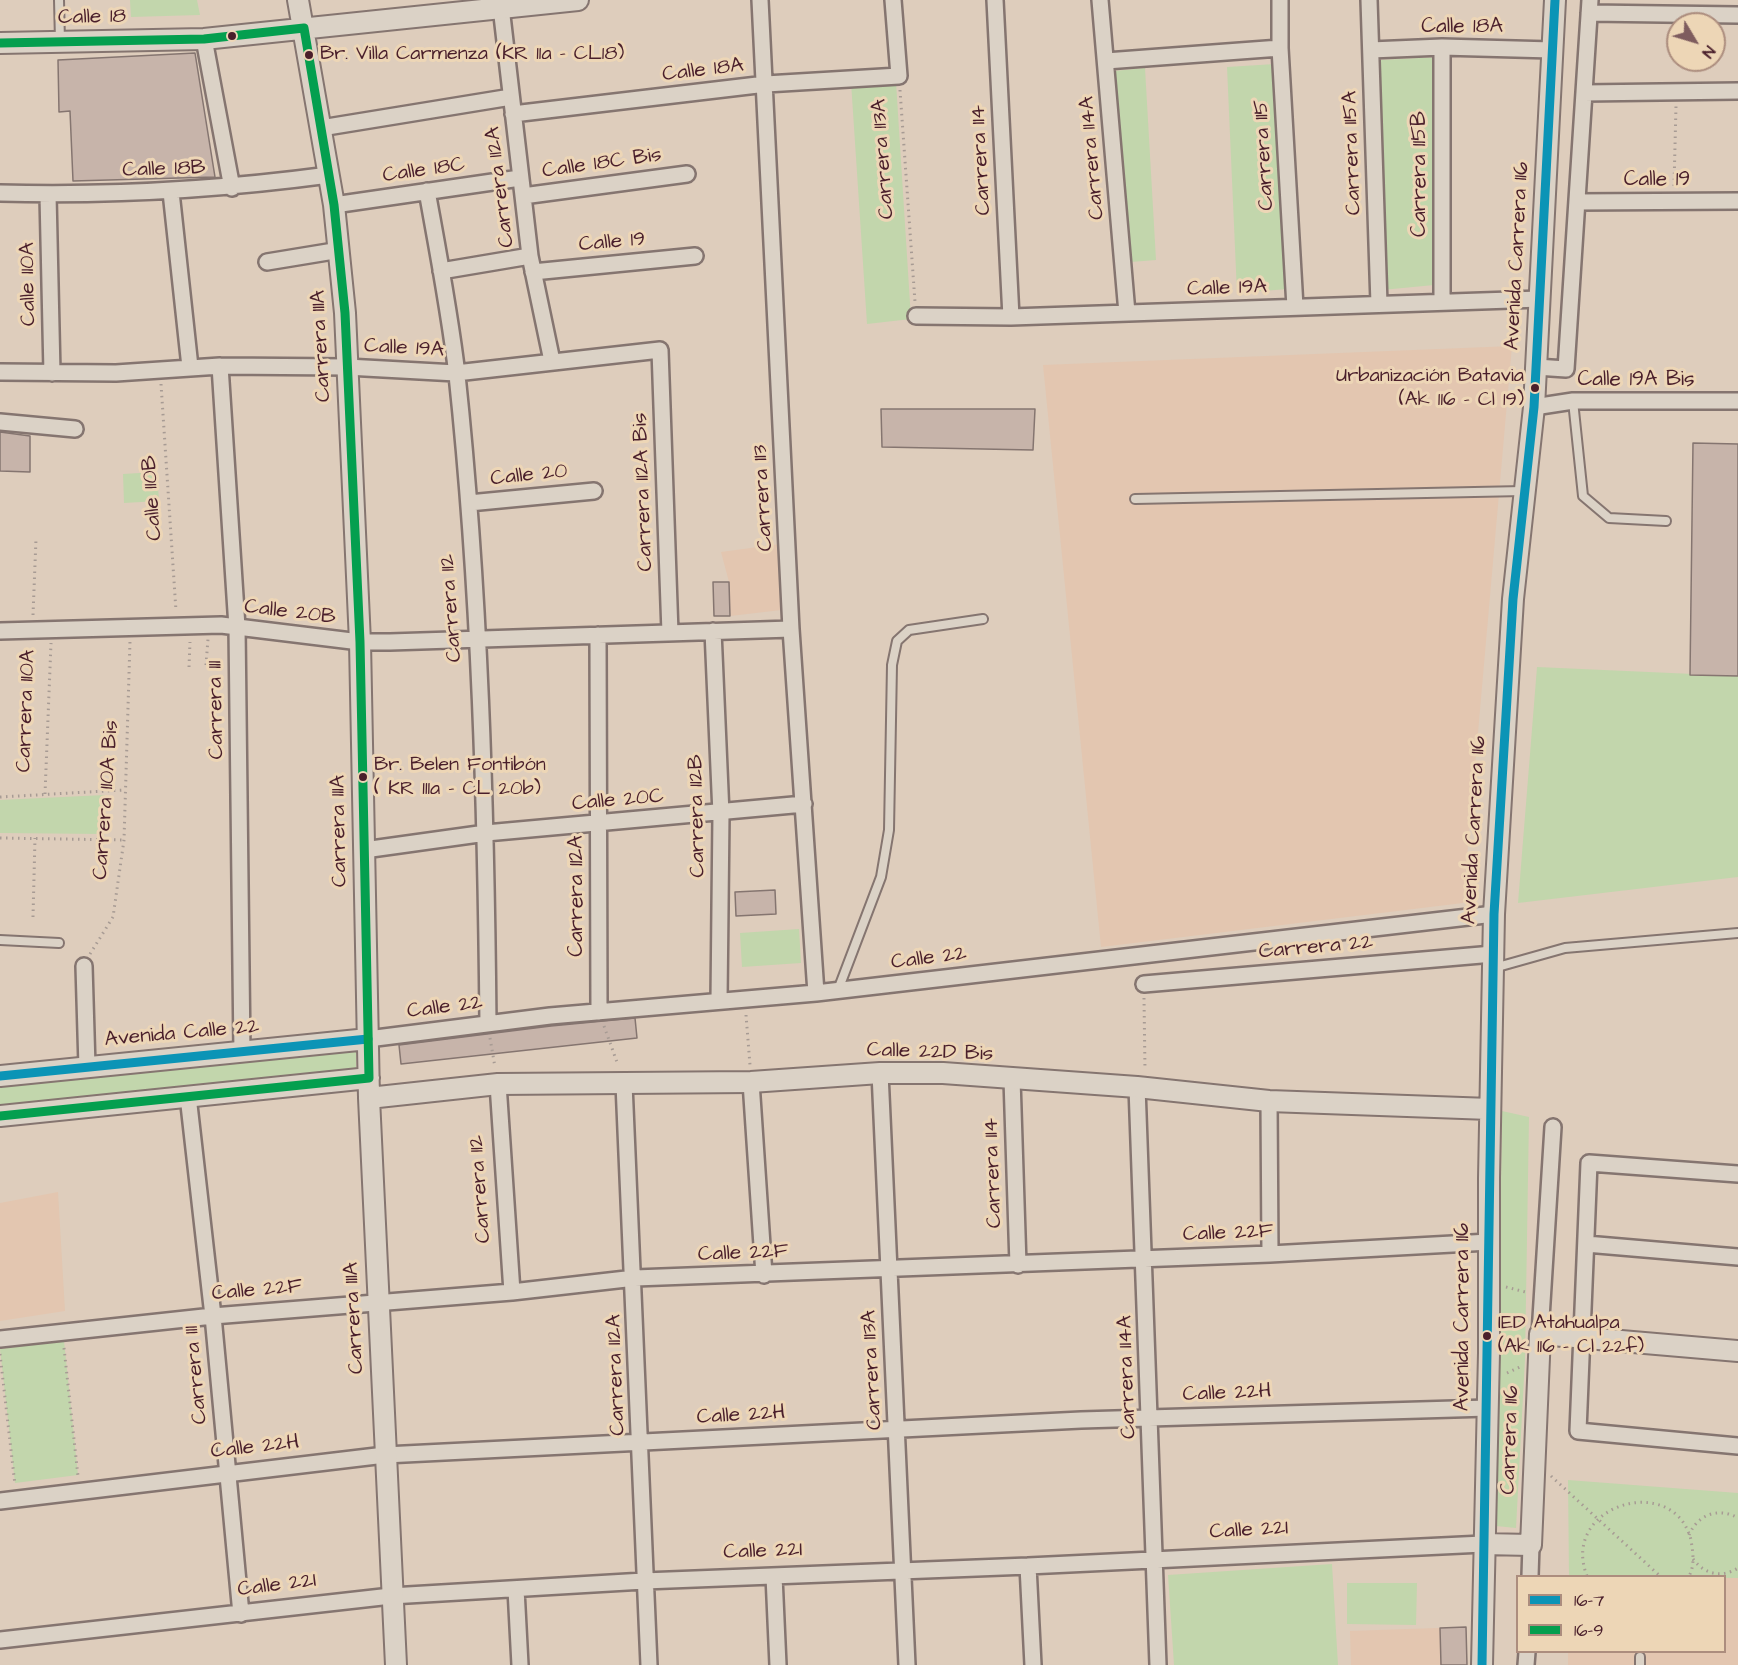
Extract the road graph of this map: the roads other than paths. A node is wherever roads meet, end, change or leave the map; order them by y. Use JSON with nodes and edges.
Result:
{"nodes":[{"id":1,"x":59,"y":0,"type":"edge"},
{"id":2,"x":298,"y":0,"type":"edge"},
{"id":3,"x":577,"y":0,"type":"edge"},
{"id":4,"x":760,"y":0,"type":"edge"},
{"id":5,"x":893,"y":0,"type":"edge"},
{"id":6,"x":995,"y":0,"type":"edge"},
{"id":7,"x":1100,"y":0,"type":"edge"},
{"id":8,"x":1280,"y":0,"type":"edge"},
{"id":9,"x":1369,"y":0,"type":"edge"},
{"id":10,"x":1555,"y":0,"type":"edge"},
{"id":11,"x":501,"y":7,"type":"junction"},
{"id":12,"x":1589,"y":7,"type":"edge"},
{"id":13,"x":410,"y":8,"type":"edge"},
{"id":14,"x":1738,"y":15,"type":"edge"},
{"id":15,"x":303,"y":28,"type":"junction"},
{"id":16,"x":204,"y":39,"type":"junction"},
{"id":17,"x":0,"y":43,"type":"edge"},
{"id":18,"x":60,"y":43,"type":"junction"},
{"id":19,"x":1442,"y":47,"type":"junction"},
{"id":20,"x":1280,"y":48,"type":"junction"},
{"id":21,"x":1371,"y":50,"type":"junction"},
{"id":22,"x":1552,"y":50,"type":"junction"},
{"id":23,"x":1106,"y":61,"type":"junction"},
{"id":24,"x":899,"y":76,"type":"joint"},
{"id":25,"x":766,"y":84,"type":"junction"},
{"id":26,"x":1738,"y":91,"type":"edge"},
{"id":27,"x":1584,"y":93,"type":"junction"},
{"id":28,"x":511,"y":97,"type":"junction"},
{"id":29,"x":513,"y":114,"type":"junction"},
{"id":30,"x":321,"y":128,"type":"junction"},
{"id":31,"x":687,"y":174,"type":"dead end"},
{"id":32,"x":328,"y":175,"type":"junction"},
{"id":33,"x":520,"y":178,"type":"junction"},
{"id":34,"x":232,"y":188,"type":"junction"},
{"id":35,"x":427,"y":191,"type":"junction"},
{"id":36,"x":171,"y":192,"type":"junction"},
{"id":37,"x":0,"y":193,"type":"edge"},
{"id":38,"x":48,"y":195,"type":"junction"},
{"id":39,"x":523,"y":196,"type":"junction"},
{"id":40,"x":1738,"y":196,"type":"edge"},
{"id":41,"x":1738,"y":201,"type":"edge"},
{"id":42,"x":1577,"y":202,"type":"junction"},
{"id":43,"x":334,"y":205,"type":"junction"},
{"id":44,"x":340,"y":250,"type":"junction"},
{"id":45,"x":530,"y":256,"type":"junction"},
{"id":46,"x":695,"y":256,"type":"dead end"},
{"id":47,"x":267,"y":262,"type":"dead end"},
{"id":48,"x":441,"y":271,"type":"junction"},
{"id":49,"x":533,"y":272,"type":"junction"},
{"id":50,"x":1540,"y":298,"type":"junction"},
{"id":51,"x":1442,"y":302,"type":"junction"},
{"id":52,"x":1379,"y":304,"type":"junction"},
{"id":53,"x":1295,"y":307,"type":"junction"},
{"id":54,"x":1127,"y":313,"type":"junction"},
{"id":55,"x":916,"y":316,"type":"road end"},
{"id":56,"x":1011,"y":317,"type":"junction"},
{"id":57,"x":660,"y":350,"type":"joint"},
{"id":58,"x":552,"y":361,"type":"junction"},
{"id":59,"x":220,"y":366,"type":"junction"},
{"id":60,"x":190,"y":367,"type":"junction"},
{"id":61,"x":347,"y":367,"type":"junction"},
{"id":62,"x":1536,"y":367,"type":"junction"},
{"id":63,"x":0,"y":372,"type":"edge"},
{"id":64,"x":52,"y":373,"type":"junction"},
{"id":65,"x":456,"y":373,"type":"junction"},
{"id":66,"x":1573,"y":401,"type":"junction"},
{"id":67,"x":1738,"y":401,"type":"edge"},
{"id":68,"x":1534,"y":407,"type":"junction"},
{"id":69,"x":0,"y":422,"type":"edge"},
{"id":70,"x":75,"y":429,"type":"dead end"},
{"id":71,"x":594,"y":490,"type":"dead end"},
{"id":72,"x":1525,"y":491,"type":"junction"},
{"id":73,"x":1135,"y":499,"type":"dead end"},
{"id":74,"x":469,"y":503,"type":"junction"},
{"id":75,"x":1666,"y":521,"type":"dead end"},
{"id":76,"x":983,"y":619,"type":"dead end"},
{"id":77,"x":237,"y":627,"type":"junction"},
{"id":78,"x":791,"y":629,"type":"junction"},
{"id":79,"x":0,"y":631,"type":"edge"},
{"id":80,"x":713,"y":631,"type":"junction"},
{"id":81,"x":670,"y":633,"type":"junction"},
{"id":82,"x":598,"y":635,"type":"junction"},
{"id":83,"x":479,"y":639,"type":"junction"},
{"id":84,"x":360,"y":642,"type":"junction"},
{"id":85,"x":804,"y":804,"type":"junction"},
{"id":86,"x":721,"y":814,"type":"junction"},
{"id":87,"x":599,"y":824,"type":"junction"},
{"id":88,"x":486,"y":833,"type":"junction"},
{"id":89,"x":364,"y":850,"type":"junction"},
{"id":90,"x":1494,"y":914,"type":"junction"},
{"id":91,"x":1738,"y":933,"type":"edge"},
{"id":92,"x":0,"y":940,"type":"edge"},
{"id":93,"x":58,"y":943,"type":"dead end"},
{"id":94,"x":1493,"y":961,"type":"junction"},
{"id":95,"x":84,"y":966,"type":"road end"},
{"id":96,"x":1144,"y":984,"type":"road end"},
{"id":97,"x":838,"y":990,"type":"junction"},
{"id":98,"x":816,"y":993,"type":"junction"},
{"id":99,"x":719,"y":1000,"type":"junction"},
{"id":100,"x":599,"y":1012,"type":"junction"},
{"id":101,"x":488,"y":1024,"type":"junction"},
{"id":102,"x":368,"y":1039,"type":"junction"},
{"id":103,"x":242,"y":1053,"type":"junction"},
{"id":104,"x":87,"y":1067,"type":"junction"},
{"id":105,"x":880,"y":1073,"type":"junction"},
{"id":106,"x":0,"y":1076,"type":"edge"},
{"id":107,"x":1012,"y":1079,"type":"junction"},
{"id":108,"x":751,"y":1082,"type":"junction"},
{"id":109,"x":498,"y":1083,"type":"junction"},
{"id":110,"x":624,"y":1084,"type":"junction"},
{"id":111,"x":369,"y":1088,"type":"junction"},
{"id":112,"x":1141,"y":1088,"type":"junction"},
{"id":113,"x":188,"y":1096,"type":"junction"},
{"id":114,"x":1269,"y":1101,"type":"junction"},
{"id":115,"x":1490,"y":1109,"type":"junction"},
{"id":116,"x":0,"y":1116,"type":"edge"},
{"id":117,"x":1552,"y":1127,"type":"dead end"},
{"id":118,"x":1738,"y":1174,"type":"edge"},
{"id":119,"x":1489,"y":1242,"type":"junction"},
{"id":120,"x":1586,"y":1244,"type":"junction"},
{"id":121,"x":1270,"y":1254,"type":"junction"},
{"id":122,"x":1144,"y":1257,"type":"junction"},
{"id":123,"x":1738,"y":1257,"type":"edge"},
{"id":124,"x":1018,"y":1265,"type":"junction"},
{"id":125,"x":889,"y":1270,"type":"junction"},
{"id":126,"x":764,"y":1275,"type":"junction"},
{"id":127,"x":635,"y":1278,"type":"junction"},
{"id":128,"x":512,"y":1292,"type":"junction"},
{"id":129,"x":378,"y":1303,"type":"junction"},
{"id":130,"x":213,"y":1316,"type":"junction"},
{"id":131,"x":1582,"y":1337,"type":"junction"},
{"id":132,"x":0,"y":1339,"type":"edge"},
{"id":133,"x":1539,"y":1345,"type":"junction"},
{"id":134,"x":1738,"y":1351,"type":"edge"},
{"id":135,"x":1488,"y":1408,"type":"junction"},
{"id":136,"x":1151,"y":1418,"type":"junction"},
{"id":137,"x":896,"y":1429,"type":"junction"},
{"id":138,"x":640,"y":1442,"type":"junction"},
{"id":139,"x":1738,"y":1446,"type":"edge"},
{"id":140,"x":385,"y":1455,"type":"junction"},
{"id":141,"x":227,"y":1472,"type":"junction"},
{"id":142,"x":0,"y":1501,"type":"edge"},
{"id":143,"x":1483,"y":1544,"type":"junction"},
{"id":144,"x":1531,"y":1545,"type":"junction"},
{"id":145,"x":1152,"y":1559,"type":"junction"},
{"id":146,"x":1028,"y":1566,"type":"junction"},
{"id":147,"x":903,"y":1570,"type":"junction"},
{"id":148,"x":1530,"y":1575,"type":"edge"},
{"id":149,"x":774,"y":1576,"type":"junction"},
{"id":150,"x":644,"y":1581,"type":"junction"},
{"id":151,"x":516,"y":1589,"type":"junction"},
{"id":152,"x":391,"y":1596,"type":"junction"},
{"id":153,"x":241,"y":1614,"type":"junction"},
{"id":154,"x":0,"y":1640,"type":"edge"},
{"id":155,"x":396,"y":1665,"type":"edge"},
{"id":156,"x":520,"y":1665,"type":"edge"},
{"id":157,"x":649,"y":1665,"type":"edge"},
{"id":158,"x":778,"y":1665,"type":"edge"},
{"id":159,"x":907,"y":1665,"type":"edge"},
{"id":160,"x":1033,"y":1665,"type":"edge"},
{"id":161,"x":1158,"y":1665,"type":"edge"},
{"id":162,"x":1482,"y":1665,"type":"edge"}],
"edges":[{"from":1,"to":18,"type":"lane"},
{"from":2,"to":15,"type":"street","name":"Carrera 111A"},
{"from":3,"to":11,"type":"street","name":"Calle 18"},
{"from":4,"to":25,"type":"street","name":"Carrera 113"},
{"from":5,"to":24,"type":"street","name":"Carrera 113A"},
{"from":6,"to":56,"type":"street","name":"Carrera 114"},
{"from":7,"to":23,"type":"street","name":"Carrera 114A"},
{"from":8,"to":20,"type":"street","name":"Carrera 115"},
{"from":9,"to":21,"type":"street","name":"Carrera 115A"},
{"from":10,"to":22,"type":"street","name":"Avenida Carrera 116"},
{"from":11,"to":13,"type":"street","name":"Calle 18"},
{"from":11,"to":28,"type":"street","name":"Carrera 112A"},
{"from":12,"to":14,"type":"street"},
{"from":12,"to":27,"type":"street"},
{"from":13,"to":15,"type":"street","name":"Calle 18"},
{"from":15,"to":16,"type":"street","name":"Calle 18"},
{"from":15,"to":30,"type":"street","name":"Carrera 111A"},
{"from":16,"to":18,"type":"street","name":"Calle 18"},
{"from":16,"to":34,"type":"street"},
{"from":17,"to":18,"type":"street","name":"Calle 18"},
{"from":19,"to":21,"type":"street","name":"Calle 18A"},
{"from":19,"to":22,"type":"street","name":"Calle 18A"},
{"from":19,"to":51,"type":"street","name":"Carrera 115B"},
{"from":20,"to":23,"type":"street"},
{"from":20,"to":53,"type":"street","name":"Carrera 115"},
{"from":21,"to":52,"type":"street","name":"Carrera 115A"},
{"from":22,"to":50,"type":"street","name":"Avenida Carrera 116"},
{"from":23,"to":54,"type":"street","name":"Carrera 114A"},
{"from":24,"to":25,"type":"street","name":"Calle 18A"},
{"from":25,"to":29,"type":"street","name":"Calle 18A"},
{"from":25,"to":78,"type":"street","name":"Carrera 113"},
{"from":26,"to":27,"type":"street"},
{"from":27,"to":42,"type":"street"},
{"from":28,"to":29,"type":"street","name":"Carrera 112A"},
{"from":28,"to":30,"type":"street"},
{"from":29,"to":33,"type":"street","name":"Carrera 112A"},
{"from":30,"to":32,"type":"street","name":"Carrera 111A"},
{"from":31,"to":39,"type":"street","name":"Calle 18C Bis"},
{"from":32,"to":34,"type":"street","name":"Calle 18B"},
{"from":32,"to":43,"type":"street","name":"Carrera 111A"},
{"from":33,"to":35,"type":"street","name":"Calle 18C"},
{"from":33,"to":39,"type":"street","name":"Carrera 112A"},
{"from":34,"to":36,"type":"street","name":"Calle 18B"},
{"from":35,"to":43,"type":"street","name":"Calle 18C"},
{"from":35,"to":48,"type":"street","name":"Carrera 112"},
{"from":36,"to":38,"type":"street","name":"Calle 18B"},
{"from":36,"to":60,"type":"street"},
{"from":37,"to":38,"type":"street","name":"Calle 18B"},
{"from":38,"to":64,"type":"street","name":"Calle 110A"},
{"from":39,"to":45,"type":"street","name":"Carrera 112A"},
{"from":40,"to":41,"type":"street"},
{"from":41,"to":42,"type":"street","name":"Calle 19"},
{"from":42,"to":62,"type":"street"},
{"from":43,"to":44,"type":"street","name":"Carrera 111A"},
{"from":44,"to":47,"type":"street"},
{"from":44,"to":61,"type":"street","name":"Carrera 111A"},
{"from":45,"to":48,"type":"street"},
{"from":45,"to":49,"type":"street","name":"Carrera 112A"},
{"from":46,"to":49,"type":"street","name":"Calle 19"},
{"from":48,"to":65,"type":"street","name":"Carrera 112"},
{"from":49,"to":58,"type":"street","name":"Carrera 112A"},
{"from":50,"to":51,"type":"street","name":"Calle 19A"},
{"from":50,"to":62,"type":"street","name":"Avenida Carrera 116"},
{"from":51,"to":52,"type":"street","name":"Calle 19A"},
{"from":52,"to":53,"type":"street","name":"Calle 19A"},
{"from":53,"to":54,"type":"street","name":"Calle 19A"},
{"from":54,"to":56,"type":"street","name":"Calle 19A"},
{"from":55,"to":56,"type":"street","name":"Calle 19A"},
{"from":57,"to":58,"type":"street","name":"Calle 19A"},
{"from":57,"to":81,"type":"street","name":"Carrera 112A Bis"},
{"from":58,"to":65,"type":"street","name":"Calle 19A"},
{"from":59,"to":60,"type":"street","name":"Calle 19A"},
{"from":59,"to":61,"type":"street","name":"Calle 19A"},
{"from":59,"to":77,"type":"street","name":"Carrera 111"},
{"from":60,"to":64,"type":"street","name":"Calle 19A"},
{"from":61,"to":65,"type":"street","name":"Calle 19A"},
{"from":61,"to":84,"type":"street","name":"Carrera 111A"},
{"from":62,"to":68,"type":"street","name":"Avenida Carrera 116"},
{"from":63,"to":64,"type":"street","name":"Calle 19A"},
{"from":65,"to":74,"type":"street","name":"Carrera 112"},
{"from":66,"to":67,"type":"street","name":"Calle 19A Bis"},
{"from":66,"to":68,"type":"street","name":"Calle 19A Bis"},
{"from":66,"to":75,"type":"lane"},
{"from":68,"to":72,"type":"street","name":"Avenida Carrera 116"},
{"from":69,"to":70,"type":"street"},
{"from":71,"to":74,"type":"street","name":"Calle 20"},
{"from":72,"to":73,"type":"lane"},
{"from":72,"to":90,"type":"street","name":"Avenida Carrera 116"},
{"from":74,"to":83,"type":"street","name":"Carrera 112"},
{"from":76,"to":97,"type":"lane"},
{"from":77,"to":79,"type":"street","name":"Calle 20B"},
{"from":77,"to":84,"type":"street","name":"Calle 20B"},
{"from":77,"to":103,"type":"street","name":"Carrera 111"},
{"from":78,"to":80,"type":"street","name":"Calle 20B"},
{"from":78,"to":85,"type":"street","name":"Carrera 113"},
{"from":80,"to":81,"type":"street","name":"Calle 20B"},
{"from":80,"to":86,"type":"street","name":"Carrera 112B"},
{"from":81,"to":82,"type":"street","name":"Calle 20B"},
{"from":82,"to":83,"type":"street","name":"Calle 20B"},
{"from":82,"to":87,"type":"street","name":"Carrera 112A"},
{"from":83,"to":84,"type":"street","name":"Calle 20B"},
{"from":83,"to":88,"type":"street","name":"Carrera 112"},
{"from":84,"to":89,"type":"street","name":"Carrera 111A"},
{"from":85,"to":86,"type":"street","name":"Calle 20C"},
{"from":85,"to":98,"type":"street","name":"Carrera 113"},
{"from":86,"to":87,"type":"street","name":"Calle 20C"},
{"from":86,"to":99,"type":"street","name":"Carrera 112B"},
{"from":87,"to":88,"type":"street","name":"Calle 20C"},
{"from":87,"to":100,"type":"street","name":"Carrera 112A"},
{"from":88,"to":89,"type":"street","name":"Calle 20C"},
{"from":88,"to":101,"type":"street","name":"Carrera 112"},
{"from":89,"to":102,"type":"street","name":"Carrera 111A"},
{"from":90,"to":94,"type":"street","name":"Avenida Carrera 116"},
{"from":90,"to":97,"type":"street","name":"Calle 22"},
{"from":91,"to":94,"type":"lane"},
{"from":92,"to":93,"type":"lane"},
{"from":94,"to":96,"type":"street","name":"Carrera 22"},
{"from":94,"to":115,"type":"street","name":"Avenida Carrera 116"},
{"from":95,"to":104,"type":"street"},
{"from":97,"to":98,"type":"street","name":"Calle 22"},
{"from":98,"to":99,"type":"street","name":"Calle 22"},
{"from":99,"to":100,"type":"street","name":"Calle 22"},
{"from":100,"to":101,"type":"street","name":"Calle 22"},
{"from":101,"to":102,"type":"street","name":"Calle 22"},
{"from":102,"to":103,"type":"street","name":"Avenida Calle 22"},
{"from":102,"to":111,"type":"street","name":"Carrera 111A"},
{"from":103,"to":104,"type":"street","name":"Avenida Calle 22"},
{"from":104,"to":106,"type":"street","name":"Avenida Calle 22"},
{"from":105,"to":107,"type":"street","name":"Calle 22D Bis"},
{"from":105,"to":108,"type":"street","name":"Calle 22D Bis"},
{"from":105,"to":125,"type":"street","name":"Carrera 113A"},
{"from":107,"to":112,"type":"street","name":"Calle 22D Bis"},
{"from":107,"to":124,"type":"street","name":"Carrera 114"},
{"from":108,"to":110,"type":"street","name":"Calle 22D Bis"},
{"from":108,"to":126,"type":"street"},
{"from":109,"to":110,"type":"street","name":"Calle 22D Bis"},
{"from":109,"to":111,"type":"street","name":"Calle 22D Bis"},
{"from":109,"to":128,"type":"street","name":"Carrera 112"},
{"from":110,"to":127,"type":"street","name":"Carrera 112A"},
{"from":111,"to":113,"type":"street"},
{"from":111,"to":129,"type":"street","name":"Carrera 111A"},
{"from":112,"to":114,"type":"street","name":"Calle 22D Bis"},
{"from":112,"to":122,"type":"street","name":"Carrera 114A"},
{"from":113,"to":116,"type":"street"},
{"from":113,"to":130,"type":"street","name":"Carrera 111"},
{"from":114,"to":115,"type":"street","name":"Calle 22D Bis"},
{"from":114,"to":121,"type":"street"},
{"from":115,"to":119,"type":"street","name":"Avenida Carrera 116"},
{"from":117,"to":133,"type":"street","name":"Carrera 116"},
{"from":118,"to":120,"type":"street"},
{"from":119,"to":121,"type":"street","name":"Calle 22F"},
{"from":119,"to":135,"type":"street","name":"Avenida Carrera 116"},
{"from":120,"to":123,"type":"street"},
{"from":120,"to":131,"type":"street"},
{"from":121,"to":122,"type":"street","name":"Calle 22F"},
{"from":122,"to":124,"type":"street","name":"Calle 22F"},
{"from":122,"to":136,"type":"street","name":"Carrera 114A"},
{"from":124,"to":125,"type":"street","name":"Calle 22F"},
{"from":125,"to":126,"type":"street","name":"Calle 22F"},
{"from":125,"to":137,"type":"street","name":"Carrera 113A"},
{"from":126,"to":127,"type":"street","name":"Calle 22F"},
{"from":127,"to":128,"type":"street","name":"Calle 22F"},
{"from":127,"to":138,"type":"street","name":"Carrera 112A"},
{"from":128,"to":129,"type":"street","name":"Calle 22F"},
{"from":129,"to":130,"type":"street","name":"Calle 22F"},
{"from":129,"to":140,"type":"street","name":"Carrera 111A"},
{"from":130,"to":132,"type":"street","name":"Calle 22F"},
{"from":130,"to":141,"type":"street","name":"Carrera 111"},
{"from":131,"to":133,"type":"street"},
{"from":131,"to":134,"type":"street"},
{"from":131,"to":139,"type":"street"},
{"from":133,"to":144,"type":"street","name":"Carrera 116"},
{"from":135,"to":136,"type":"street","name":"Calle 22H"},
{"from":135,"to":143,"type":"street","name":"Avenida Carrera 116"},
{"from":136,"to":137,"type":"street","name":"Calle 22H"},
{"from":136,"to":145,"type":"street","name":"Carrera 114A"},
{"from":137,"to":138,"type":"street","name":"Calle 22H"},
{"from":137,"to":147,"type":"street","name":"Carrera 113A"},
{"from":138,"to":140,"type":"street","name":"Calle 22H"},
{"from":138,"to":150,"type":"street","name":"Carrera 112A"},
{"from":140,"to":141,"type":"street","name":"Calle 22H"},
{"from":140,"to":152,"type":"street","name":"Carrera 111A"},
{"from":141,"to":142,"type":"street","name":"Calle 22H"},
{"from":141,"to":153,"type":"street","name":"Carrera 111"},
{"from":143,"to":144,"type":"street","name":"Calle 22I"},
{"from":143,"to":145,"type":"street","name":"Calle 22I"},
{"from":143,"to":162,"type":"street","name":"Avenida Carrera 116"},
{"from":144,"to":148,"type":"street","name":"Carrera 116"},
{"from":145,"to":146,"type":"street","name":"Calle 22I"},
{"from":145,"to":161,"type":"street","name":"Carrera 114A"},
{"from":146,"to":147,"type":"street","name":"Calle 22I"},
{"from":146,"to":160,"type":"street"},
{"from":147,"to":149,"type":"street","name":"Calle 22I"},
{"from":147,"to":159,"type":"street","name":"Carrera 113A"},
{"from":149,"to":150,"type":"street","name":"Calle 22I"},
{"from":149,"to":158,"type":"street"},
{"from":150,"to":151,"type":"street","name":"Calle 22I"},
{"from":150,"to":157,"type":"street","name":"Carrera 112A"},
{"from":151,"to":152,"type":"street","name":"Calle 22I"},
{"from":151,"to":156,"type":"street"},
{"from":152,"to":153,"type":"street","name":"Calle 22I"},
{"from":152,"to":155,"type":"street","name":"Carrera 111A"},
{"from":153,"to":154,"type":"street","name":"Calle 22I"}]}
